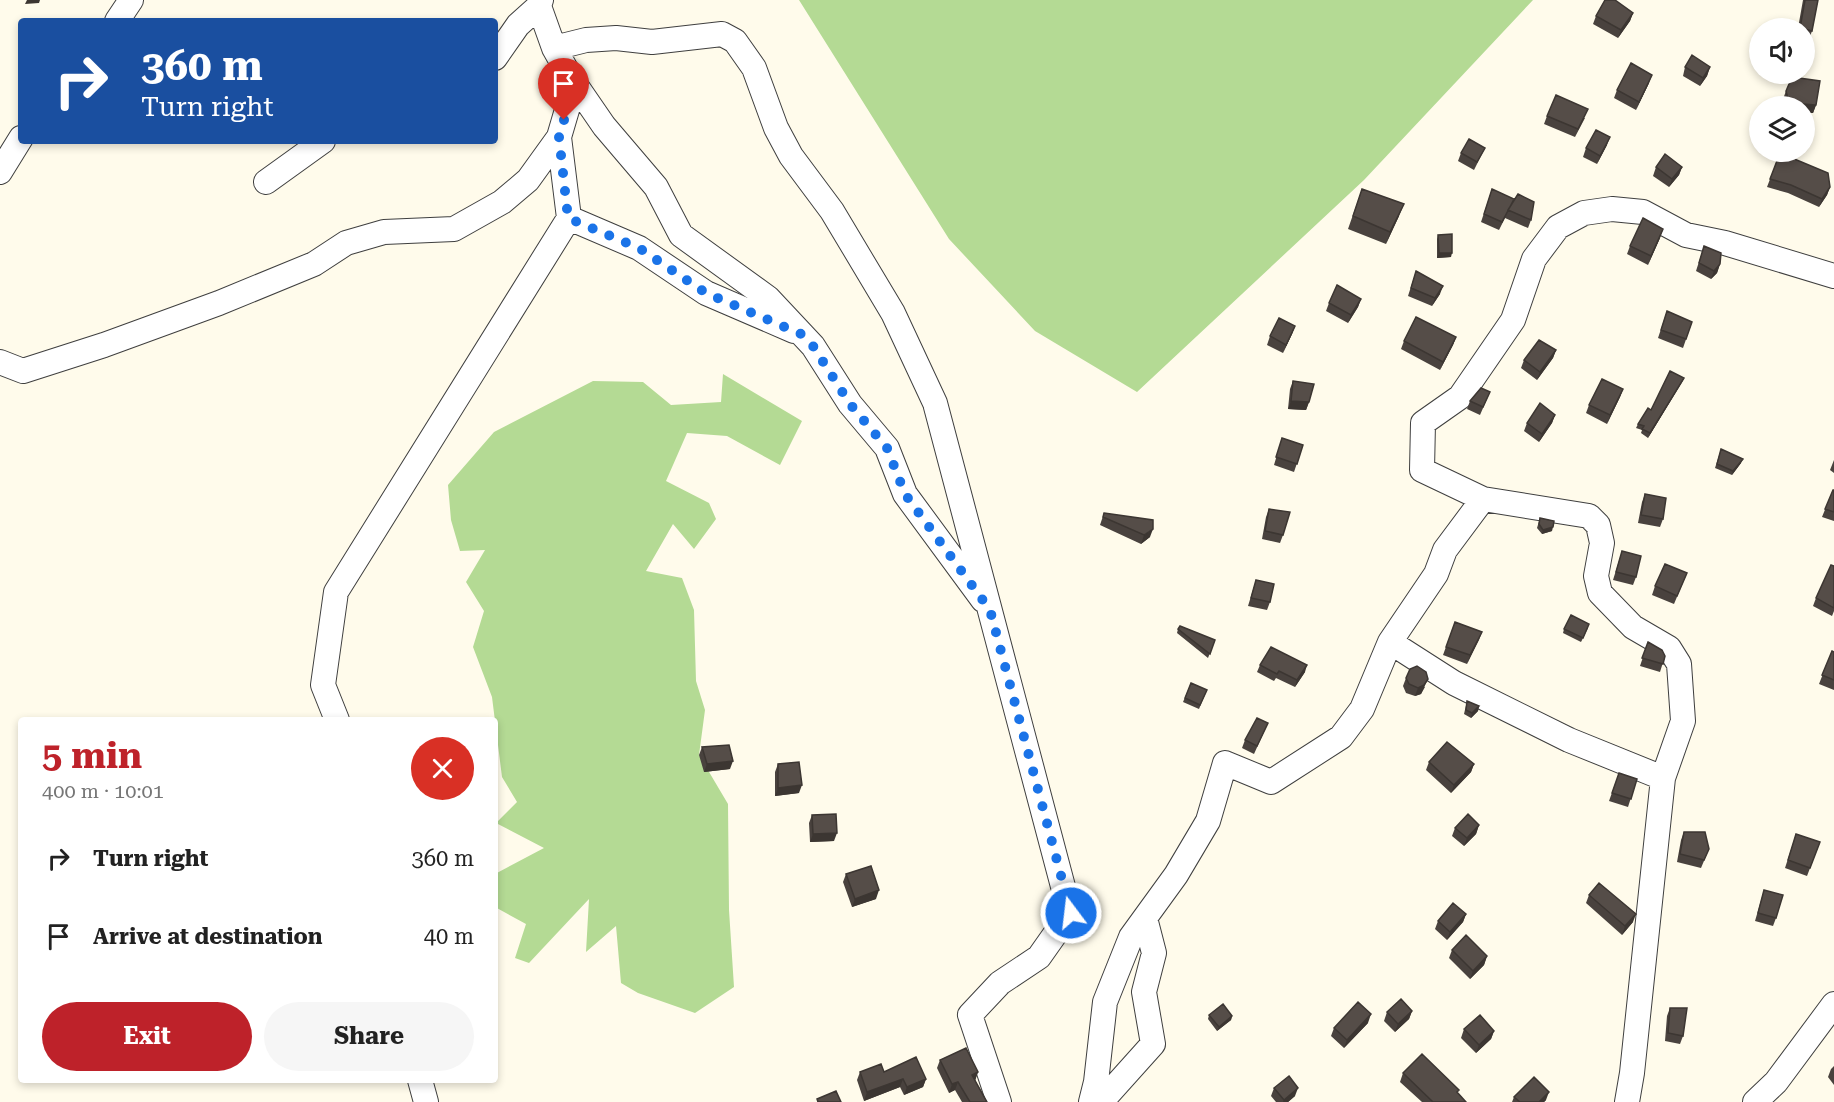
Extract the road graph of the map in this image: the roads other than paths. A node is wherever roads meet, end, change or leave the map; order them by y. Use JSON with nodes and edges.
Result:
{"nodes":[{"id":1,"x":131,"y":0,"type":"edge"},
{"id":2,"x":540,"y":3,"type":"edge"},
{"id":3,"x":119,"y":18,"type":"edge"},
{"id":4,"x":554,"y":48,"type":"junction"},
{"id":5,"x":498,"y":54,"type":"edge"},
{"id":6,"x":572,"y":78,"type":"junction"},
{"id":7,"x":559,"y":137,"type":"junction"},
{"id":8,"x":18,"y":143,"type":"edge"},
{"id":9,"x":319,"y":144,"type":"edge"},
{"id":10,"x":0,"y":172,"type":"edge"},
{"id":11,"x":266,"y":182,"type":"dead end"},
{"id":12,"x":568,"y":218,"type":"junction"},
{"id":13,"x":1834,"y":276,"type":"edge"},
{"id":14,"x":801,"y":334,"type":"junction"},
{"id":15,"x":0,"y":362,"type":"edge"},
{"id":16,"x":1483,"y":499,"type":"junction"},
{"id":17,"x":990,"y":610,"type":"junction"},
{"id":18,"x":1390,"y":642,"type":"junction"},
{"id":19,"x":336,"y":717,"type":"edge"},
{"id":20,"x":1663,"y":778,"type":"junction"},
{"id":21,"x":1145,"y":918,"type":"junction"},
{"id":22,"x":1834,"y":1004,"type":"edge"},
{"id":23,"x":421,"y":1083,"type":"edge"},
{"id":24,"x":426,"y":1102,"type":"edge"},
{"id":25,"x":999,"y":1102,"type":"edge"},
{"id":26,"x":1090,"y":1102,"type":"edge"},
{"id":27,"x":1101,"y":1102,"type":"edge"},
{"id":28,"x":1627,"y":1102,"type":"edge"},
{"id":29,"x":1755,"y":1102,"type":"edge"}],
"edges":[{"from":1,"to":3,"type":"street"},
{"from":2,"to":4,"type":"street"},
{"from":2,"to":5,"type":"street"},
{"from":4,"to":6,"type":"street"},
{"from":4,"to":17,"type":"street"},
{"from":6,"to":7,"type":"street"},
{"from":6,"to":14,"type":"street"},
{"from":7,"to":12,"type":"street"},
{"from":7,"to":15,"type":"street"},
{"from":8,"to":10,"type":"street"},
{"from":9,"to":11,"type":"street"},
{"from":12,"to":14,"type":"street"},
{"from":12,"to":19,"type":"street"},
{"from":13,"to":16,"type":"street"},
{"from":14,"to":17,"type":"street"},
{"from":16,"to":18,"type":"street"},
{"from":16,"to":20,"type":"street"},
{"from":17,"to":25,"type":"street"},
{"from":18,"to":20,"type":"street"},
{"from":18,"to":21,"type":"street"},
{"from":20,"to":28,"type":"street"},
{"from":21,"to":26,"type":"street"},
{"from":21,"to":27,"type":"street"},
{"from":22,"to":29,"type":"street"},
{"from":23,"to":24,"type":"street"}]}
